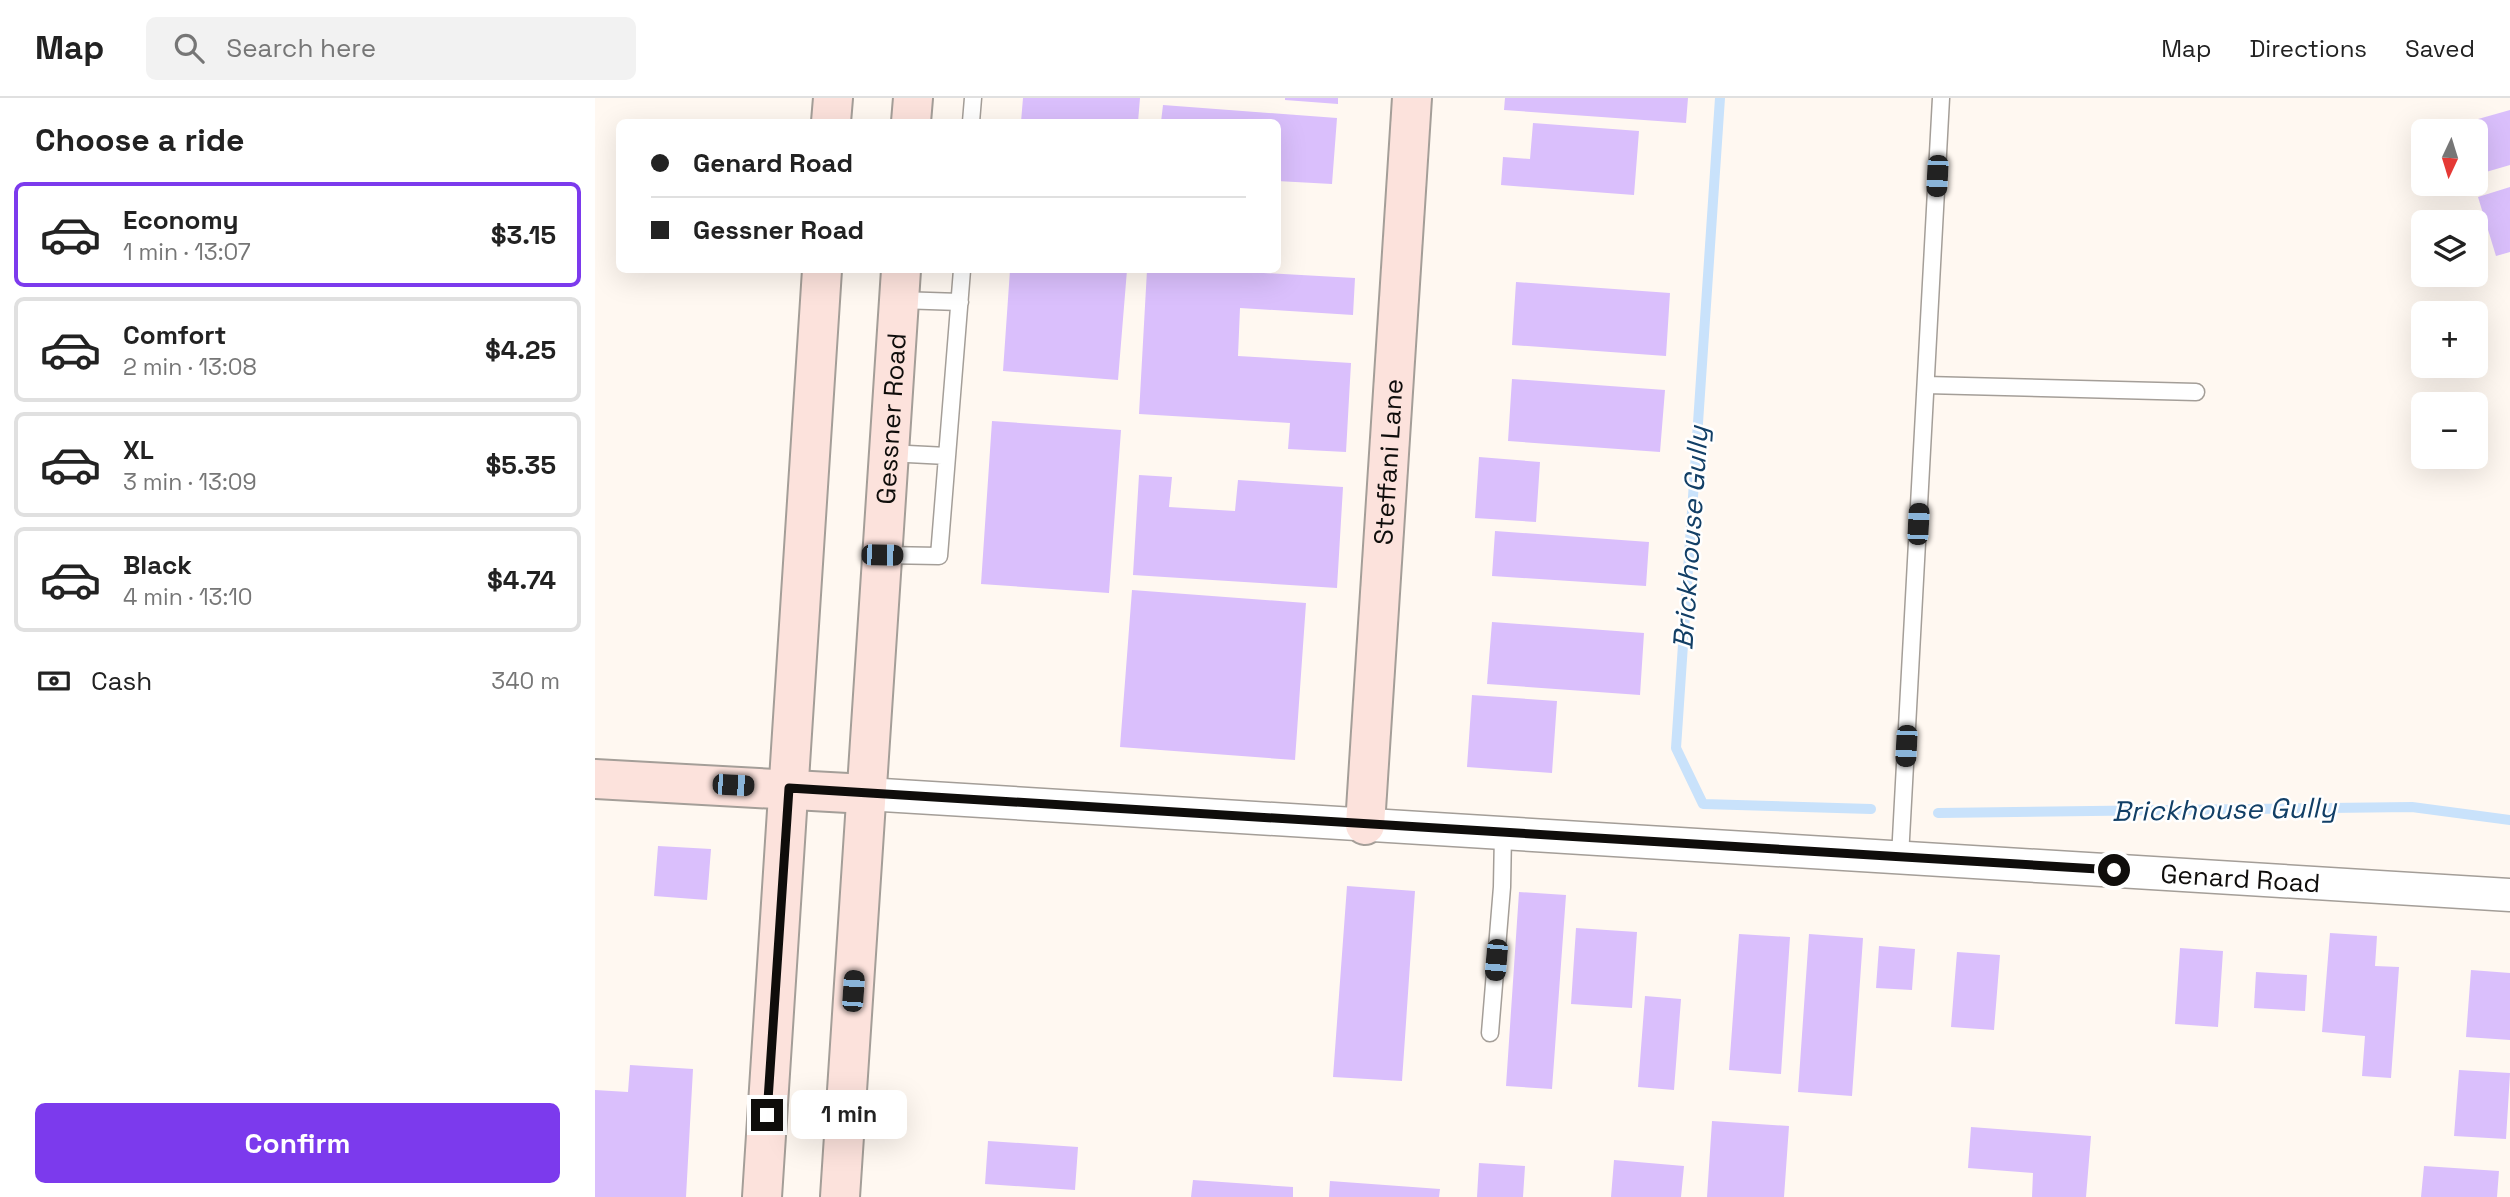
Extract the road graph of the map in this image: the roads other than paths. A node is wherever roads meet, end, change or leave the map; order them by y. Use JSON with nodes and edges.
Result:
{"nodes":[{"id":1,"x":833,"y":98,"type":"edge"},
{"id":2,"x":913,"y":98,"type":"edge"},
{"id":3,"x":973,"y":98,"type":"edge"},
{"id":4,"x":1412,"y":98,"type":"edge"},
{"id":5,"x":1941,"y":98,"type":"edge"},
{"id":6,"x":831,"y":119,"type":"edge"},
{"id":7,"x":911,"y":119,"type":"edge"},
{"id":8,"x":971,"y":119,"type":"edge"},
{"id":9,"x":822,"y":273,"type":"edge"},
{"id":10,"x":962,"y":273,"type":"edge"},
{"id":11,"x":900,"y":285,"type":"edge"},
{"id":12,"x":960,"y":302,"type":"junction"},
{"id":13,"x":1926,"y":385,"type":"junction"},
{"id":14,"x":2196,"y":392,"type":"dead end"},
{"id":15,"x":888,"y":453,"type":"junction"},
{"id":16,"x":947,"y":456,"type":"junction"},
{"id":17,"x":882,"y":555,"type":"junction"},
{"id":18,"x":595,"y":779,"type":"edge"},
{"id":19,"x":789,"y":788,"type":"junction"},
{"id":20,"x":866,"y":794,"type":"junction"},
{"id":21,"x":1365,"y":825,"type":"junction"},
{"id":22,"x":1503,"y":833,"type":"junction"},
{"id":23,"x":1900,"y":857,"type":"junction"},
{"id":24,"x":2510,"y":895,"type":"edge"},
{"id":25,"x":1490,"y":1033,"type":"dead end"},
{"id":26,"x":762,"y":1197,"type":"edge"},
{"id":27,"x":840,"y":1197,"type":"edge"}],
"edges":[{"from":1,"to":6,"type":"main road"},
{"from":2,"to":7,"type":"main road"},
{"from":3,"to":8,"type":"lane"},
{"from":4,"to":21,"type":"main road","name":"Steffani Lane"},
{"from":5,"to":13,"type":"lane"},
{"from":9,"to":19,"type":"main road"},
{"from":10,"to":12,"type":"lane"},
{"from":11,"to":12,"type":"lane"},
{"from":11,"to":15,"type":"main road","name":"Gessner Road"},
{"from":12,"to":16,"type":"lane"},
{"from":13,"to":14,"type":"lane"},
{"from":13,"to":23,"type":"lane"},
{"from":15,"to":16,"type":"lane"},
{"from":15,"to":17,"type":"main road","name":"Gessner Road"},
{"from":16,"to":17,"type":"lane"},
{"from":17,"to":20,"type":"main road","name":"Gessner Road"},
{"from":18,"to":19,"type":"main road","name":"Genard Road"},
{"from":19,"to":20,"type":"main road","name":"Genard Road"},
{"from":19,"to":26,"type":"main road"},
{"from":20,"to":21,"type":"street","name":"Genard Road"},
{"from":20,"to":27,"type":"main road","name":"Gessner Road"},
{"from":21,"to":22,"type":"street","name":"Genard Road"},
{"from":22,"to":23,"type":"street","name":"Genard Road"},
{"from":22,"to":25,"type":"lane"},
{"from":23,"to":24,"type":"street","name":"Genard Road"}]}
